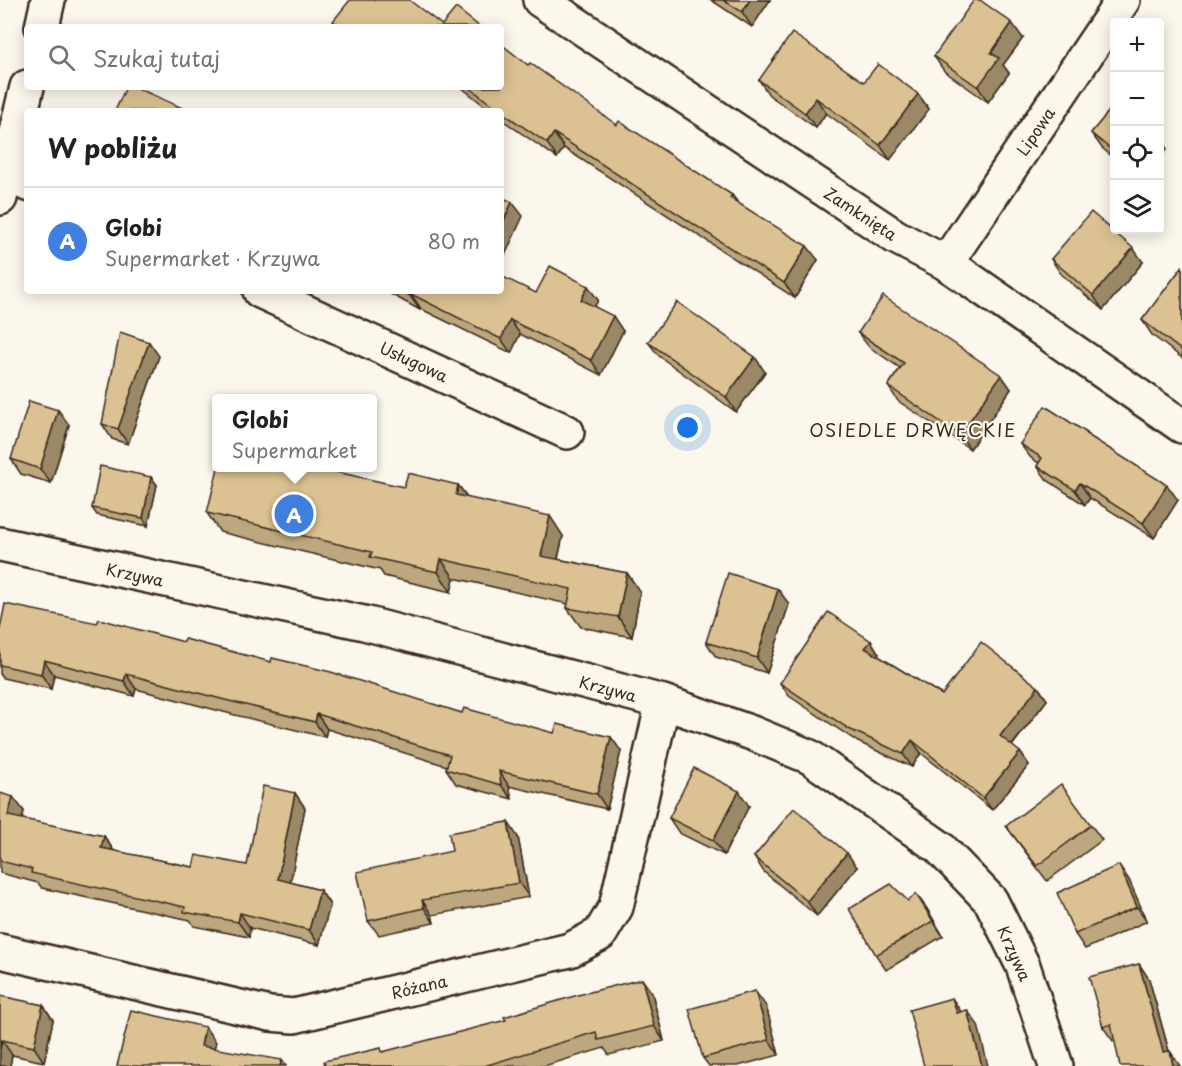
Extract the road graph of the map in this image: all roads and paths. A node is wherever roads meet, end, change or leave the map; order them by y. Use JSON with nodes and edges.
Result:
{"nodes":[{"id":1,"x":48,"y":0,"type":"edge"},
{"id":2,"x":540,"y":0,"type":"edge"},
{"id":3,"x":1123,"y":0,"type":"edge"},
{"id":4,"x":43,"y":24,"type":"edge"},
{"id":5,"x":27,"y":90,"type":"edge"},
{"id":6,"x":11,"y":185,"type":"edge"},
{"id":7,"x":946,"y":263,"type":"junction"},
{"id":8,"x":267,"y":294,"type":"edge"},
{"id":9,"x":1182,"y":426,"type":"edge"},
{"id":10,"x":567,"y":432,"type":"dead end"},
{"id":11,"x":0,"y":544,"type":"edge"},
{"id":12,"x":663,"y":702,"type":"junction"},
{"id":13,"x":0,"y":951,"type":"edge"},
{"id":14,"x":1056,"y":1066,"type":"edge"}],
"edges":[{"from":1,"to":4,"type":"street"},
{"from":2,"to":7,"type":"street","name":"Zamknięta"},
{"from":3,"to":7,"type":"street","name":"Lipowa"},
{"from":5,"to":6,"type":"street"},
{"from":7,"to":9,"type":"street","name":"Zamknięta"},
{"from":8,"to":10,"type":"street","name":"Usługowa"},
{"from":11,"to":12,"type":"street","name":"Krzywa"},
{"from":12,"to":13,"type":"street","name":"Różana"},
{"from":12,"to":14,"type":"street","name":"Krzywa"}]}
